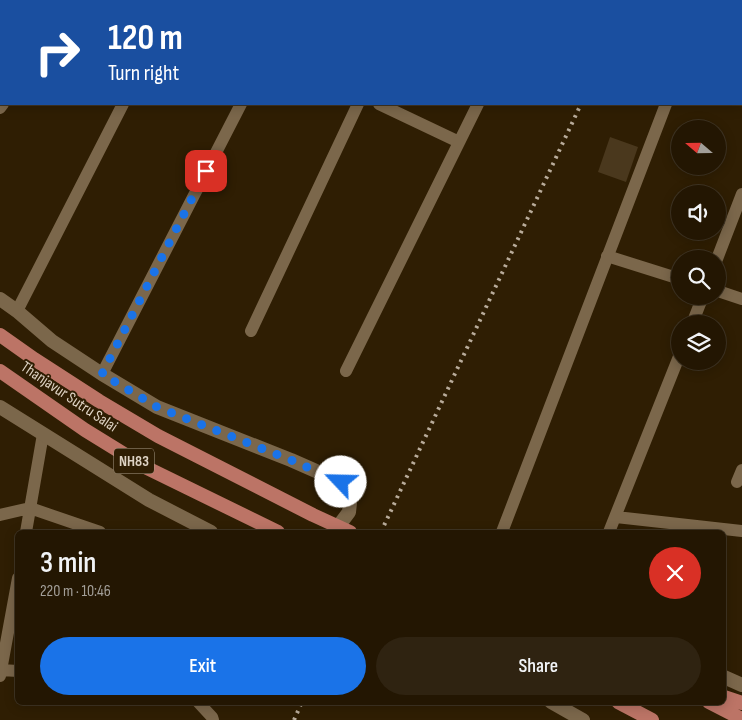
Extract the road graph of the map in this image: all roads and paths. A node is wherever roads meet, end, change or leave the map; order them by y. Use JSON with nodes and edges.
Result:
{"nodes":[{"id":1,"x":122,"y":105,"type":"edge"},
{"id":2,"x":240,"y":105,"type":"edge"},
{"id":3,"x":358,"y":105,"type":"edge"},
{"id":4,"x":382,"y":105,"type":"edge"},
{"id":5,"x":478,"y":105,"type":"edge"},
{"id":6,"x":666,"y":105,"type":"edge"},
{"id":7,"x":459,"y":142,"type":"junction"},
{"id":8,"x":742,"y":194,"type":"edge"},
{"id":9,"x":720,"y":250,"type":"edge"},
{"id":10,"x":607,"y":256,"type":"junction"},
{"id":11,"x":671,"y":276,"type":"edge"},
{"id":12,"x":726,"y":294,"type":"edge"},
{"id":13,"x":0,"y":299,"type":"edge"},
{"id":14,"x":742,"y":299,"type":"edge"},
{"id":15,"x":17,"y":311,"type":"junction"},
{"id":16,"x":251,"y":331,"type":"dead end"},
{"id":17,"x":0,"y":335,"type":"edge"},
{"id":18,"x":674,"y":370,"type":"edge"},
{"id":19,"x":0,"y":371,"type":"edge"},
{"id":20,"x":346,"y":371,"type":"dead end"},
{"id":21,"x":102,"y":374,"type":"junction"},
{"id":22,"x":0,"y":407,"type":"edge"},
{"id":23,"x":43,"y":434,"type":"junction"},
{"id":24,"x":30,"y":508,"type":"junction"},
{"id":25,"x":0,"y":515,"type":"edge"},
{"id":26,"x":616,"y":516,"type":"junction"},
{"id":27,"x":26,"y":530,"type":"edge"},
{"id":28,"x":94,"y":530,"type":"edge"},
{"id":29,"x":208,"y":530,"type":"edge"},
{"id":30,"x":274,"y":530,"type":"edge"},
{"id":31,"x":336,"y":530,"type":"edge"},
{"id":32,"x":346,"y":530,"type":"edge"},
{"id":33,"x":503,"y":530,"type":"edge"},
{"id":34,"x":610,"y":530,"type":"edge"},
{"id":35,"x":742,"y":531,"type":"edge"},
{"id":36,"x":15,"y":594,"type":"edge"},
{"id":37,"x":15,"y":671,"type":"edge"},
{"id":38,"x":0,"y":672,"type":"edge"},
{"id":39,"x":726,"y":678,"type":"edge"},
{"id":40,"x":742,"y":685,"type":"edge"},
{"id":41,"x":726,"y":698,"type":"edge"},
{"id":42,"x":742,"y":703,"type":"edge"},
{"id":43,"x":201,"y":705,"type":"edge"},
{"id":44,"x":556,"y":705,"type":"edge"},
{"id":45,"x":615,"y":705,"type":"edge"},
{"id":46,"x":624,"y":705,"type":"edge"},
{"id":47,"x":715,"y":705,"type":"edge"},
{"id":48,"x":742,"y":719,"type":"edge"},
{"id":49,"x":213,"y":720,"type":"edge"},
{"id":50,"x":583,"y":720,"type":"edge"},
{"id":51,"x":636,"y":720,"type":"edge"},
{"id":52,"x":652,"y":720,"type":"edge"}],
"edges":[{"from":1,"to":15,"type":"street"},
{"from":2,"to":21,"type":"street"},
{"from":3,"to":16,"type":"street"},
{"from":4,"to":7,"type":"street"},
{"from":5,"to":7,"type":"street"},
{"from":6,"to":10,"type":"street"},
{"from":7,"to":20,"type":"street"},
{"from":8,"to":9,"type":"street"},
{"from":10,"to":11,"type":"street"},
{"from":10,"to":33,"type":"street"},
{"from":12,"to":14,"type":"street"},
{"from":13,"to":15,"type":"street"},
{"from":15,"to":21,"type":"street"},
{"from":17,"to":32,"type":"highway","name":"Thanjavur Sutru Salai","number":"NH83"},
{"from":18,"to":26,"type":"street"},
{"from":19,"to":30,"type":"highway","name":"Thanjavur Sutru Salai","number":"NH83"},
{"from":21,"to":31,"type":"street"},
{"from":22,"to":23,"type":"street"},
{"from":23,"to":24,"type":"street"},
{"from":23,"to":29,"type":"street"},
{"from":24,"to":25,"type":"street"},
{"from":24,"to":27,"type":"street"},
{"from":24,"to":28,"type":"street"},
{"from":26,"to":34,"type":"street"},
{"from":26,"to":35,"type":"street"},
{"from":36,"to":38,"type":"street"},
{"from":37,"to":38,"type":"street"},
{"from":39,"to":40,"type":"street"},
{"from":41,"to":42,"type":"highway"},
{"from":43,"to":49,"type":"street"},
{"from":44,"to":50,"type":"street"},
{"from":45,"to":51,"type":"highway"},
{"from":46,"to":52,"type":"highway"},
{"from":47,"to":48,"type":"highway"}]}
